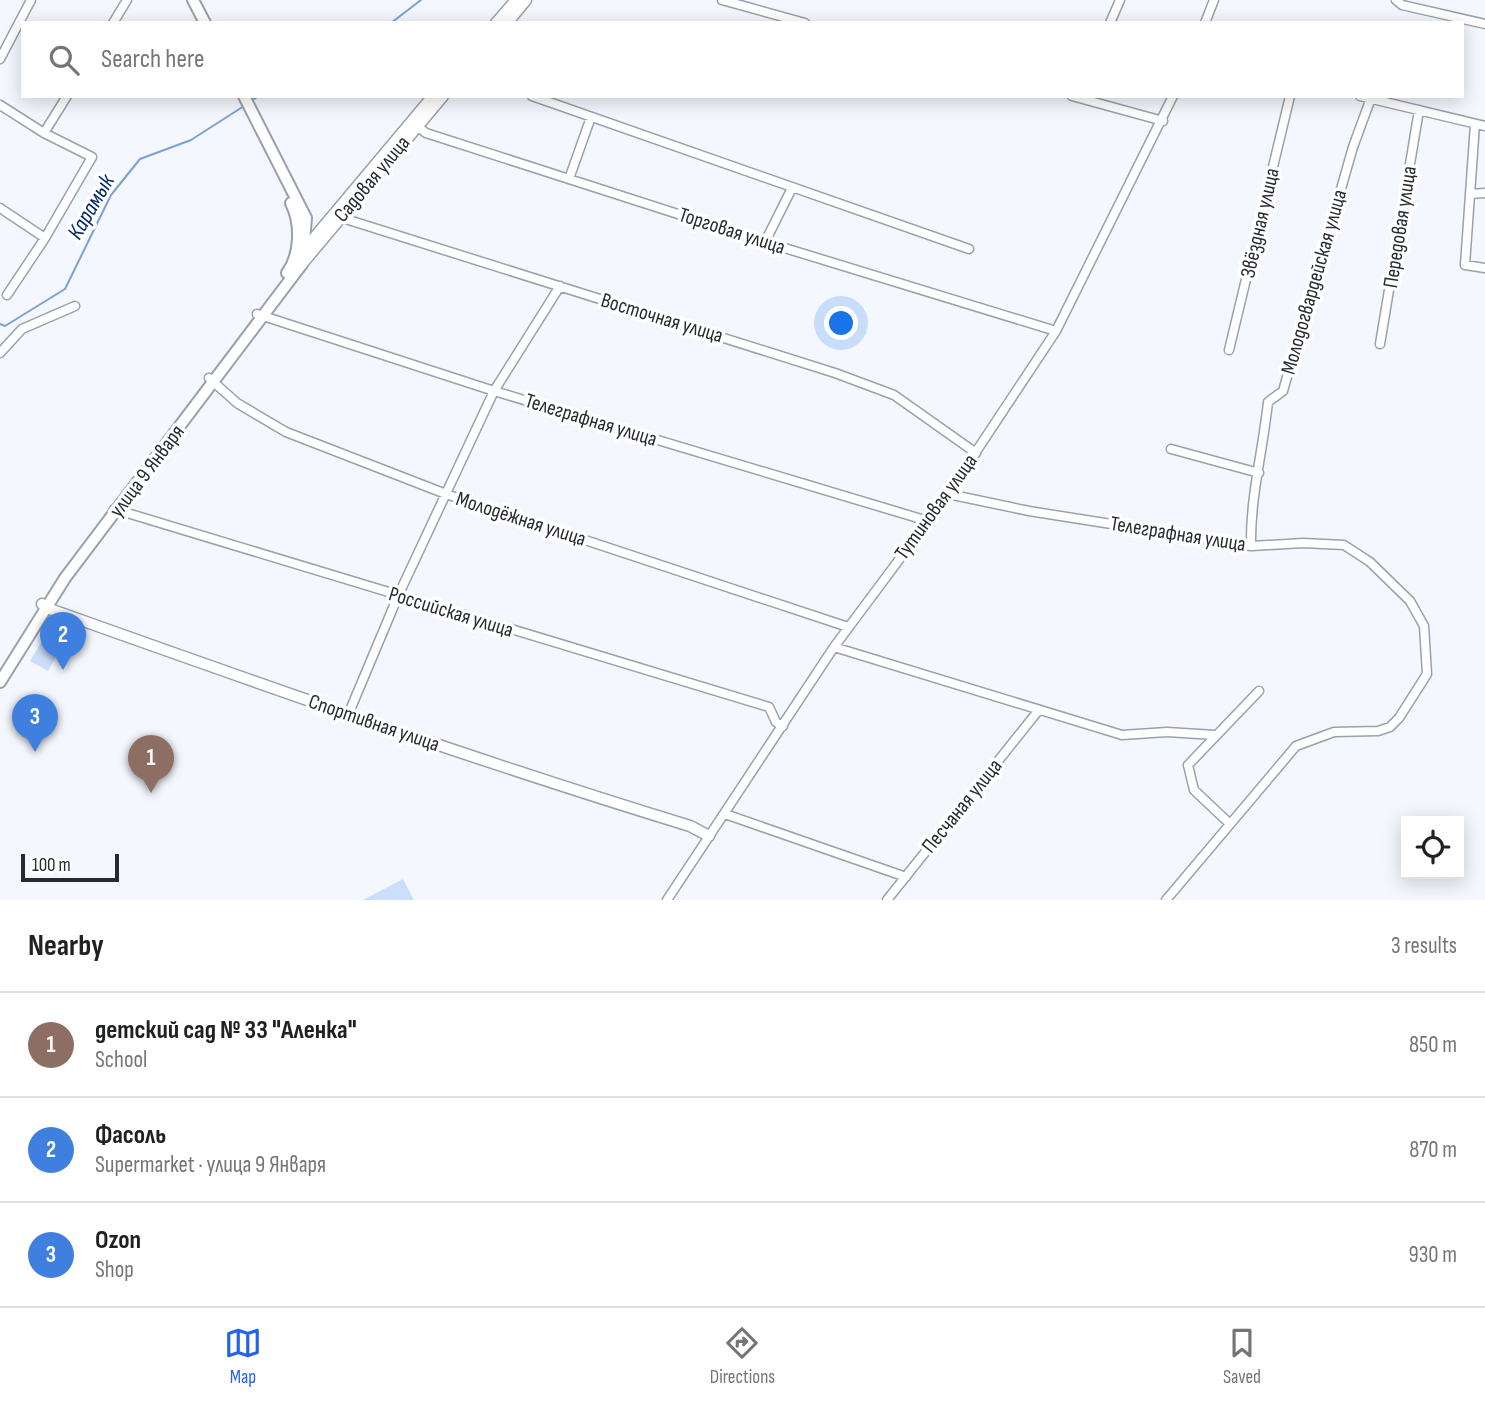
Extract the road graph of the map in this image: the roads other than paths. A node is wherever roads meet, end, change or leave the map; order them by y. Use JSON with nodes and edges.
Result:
{"nodes":[{"id":1,"x":31,"y":0,"type":"edge"},
{"id":2,"x":127,"y":0,"type":"edge"},
{"id":3,"x":185,"y":0,"type":"edge"},
{"id":4,"x":192,"y":0,"type":"edge"},
{"id":5,"x":516,"y":0,"type":"edge"},
{"id":6,"x":526,"y":0,"type":"edge"},
{"id":7,"x":722,"y":0,"type":"edge"},
{"id":8,"x":1120,"y":0,"type":"edge"},
{"id":9,"x":1214,"y":0,"type":"edge"},
{"id":10,"x":1396,"y":0,"type":"edge"},
{"id":11,"x":114,"y":21,"type":"edge"},
{"id":12,"x":196,"y":21,"type":"edge"},
{"id":13,"x":204,"y":21,"type":"edge"},
{"id":14,"x":498,"y":21,"type":"edge"},
{"id":15,"x":509,"y":21,"type":"edge"},
{"id":16,"x":798,"y":21,"type":"edge"},
{"id":17,"x":1111,"y":21,"type":"edge"},
{"id":18,"x":1206,"y":21,"type":"edge"},
{"id":19,"x":1485,"y":24,"type":"edge"},
{"id":20,"x":0,"y":59,"type":"edge"},
{"id":21,"x":66,"y":98,"type":"edge"},
{"id":22,"x":237,"y":98,"type":"edge"},
{"id":23,"x":245,"y":98,"type":"edge"},
{"id":24,"x":432,"y":98,"type":"edge"},
{"id":25,"x":441,"y":98,"type":"edge"},
{"id":26,"x":538,"y":98,"type":"edge"},
{"id":27,"x":1079,"y":98,"type":"edge"},
{"id":28,"x":1172,"y":98,"type":"edge"},
{"id":29,"x":1290,"y":98,"type":"edge"},
{"id":30,"x":1371,"y":98,"type":"edge"},
{"id":31,"x":0,"y":106,"type":"edge"},
{"id":32,"x":1419,"y":110,"type":"junction"},
{"id":33,"x":591,"y":117,"type":"junction"},
{"id":34,"x":1163,"y":121,"type":"junction"},
{"id":35,"x":255,"y":124,"type":"junction"},
{"id":36,"x":414,"y":124,"type":"junction"},
{"id":37,"x":1475,"y":124,"type":"junction"},
{"id":38,"x":1485,"y":127,"type":"edge"},
{"id":39,"x":44,"y":133,"type":"junction"},
{"id":40,"x":569,"y":179,"type":"junction"},
{"id":41,"x":792,"y":188,"type":"junction"},
{"id":42,"x":1485,"y":193,"type":"edge"},
{"id":43,"x":1470,"y":194,"type":"junction"},
{"id":44,"x":0,"y":208,"type":"edge"},
{"id":45,"x":336,"y":216,"type":"junction"},
{"id":46,"x":45,"y":237,"type":"junction"},
{"id":47,"x":765,"y":242,"type":"junction"},
{"id":48,"x":969,"y":249,"type":"dead end"},
{"id":49,"x":303,"y":250,"type":"junction"},
{"id":50,"x":298,"y":264,"type":"junction"},
{"id":51,"x":1485,"y":268,"type":"edge"},
{"id":52,"x":560,"y":286,"type":"junction"},
{"id":53,"x":7,"y":295,"type":"dead end"},
{"id":54,"x":75,"y":306,"type":"dead end"},
{"id":55,"x":260,"y":315,"type":"junction"},
{"id":56,"x":1056,"y":331,"type":"junction"},
{"id":57,"x":1380,"y":344,"type":"dead end"},
{"id":58,"x":1230,"y":350,"type":"dead end"},
{"id":59,"x":0,"y":353,"type":"edge"},
{"id":60,"x":211,"y":380,"type":"junction"},
{"id":61,"x":494,"y":391,"type":"junction"},
{"id":62,"x":1171,"y":449,"type":"dead end"},
{"id":63,"x":976,"y":453,"type":"junction"},
{"id":64,"x":1259,"y":473,"type":"junction"},
{"id":65,"x":446,"y":494,"type":"junction"},
{"id":66,"x":948,"y":494,"type":"junction"},
{"id":67,"x":115,"y":509,"type":"junction"},
{"id":68,"x":928,"y":521,"type":"junction"},
{"id":69,"x":1251,"y":546,"type":"junction"},
{"id":70,"x":398,"y":596,"type":"junction"},
{"id":71,"x":44,"y":606,"type":"junction"},
{"id":72,"x":848,"y":627,"type":"junction"},
{"id":73,"x":834,"y":647,"type":"junction"},
{"id":74,"x":0,"y":670,"type":"edge"},
{"id":75,"x":0,"y":682,"type":"edge"},
{"id":76,"x":1259,"y":691,"type":"dead end"},
{"id":77,"x":1038,"y":712,"type":"junction"},
{"id":78,"x":348,"y":715,"type":"junction"},
{"id":79,"x":783,"y":726,"type":"junction"},
{"id":80,"x":1215,"y":735,"type":"junction"},
{"id":81,"x":725,"y":814,"type":"junction"},
{"id":82,"x":1230,"y":824,"type":"junction"},
{"id":83,"x":709,"y":836,"type":"junction"},
{"id":84,"x":906,"y":877,"type":"junction"},
{"id":85,"x":667,"y":900,"type":"edge"},
{"id":86,"x":887,"y":900,"type":"edge"},
{"id":87,"x":1166,"y":900,"type":"edge"}],
"edges":[{"from":1,"to":20,"type":"street"},
{"from":2,"to":11,"type":"street"},
{"from":3,"to":12,"type":"main road"},
{"from":4,"to":13,"type":"main road"},
{"from":5,"to":14,"type":"street"},
{"from":6,"to":15,"type":"street"},
{"from":7,"to":16,"type":"street"},
{"from":8,"to":17,"type":"street"},
{"from":9,"to":18,"type":"street"},
{"from":10,"to":19,"type":"street"},
{"from":21,"to":39,"type":"street"},
{"from":22,"to":35,"type":"main road"},
{"from":23,"to":35,"type":"main road"},
{"from":24,"to":36,"type":"street","name":"Садовая улица"},
{"from":25,"to":36,"type":"street","name":"Садовая улица"},
{"from":26,"to":33,"type":"street"},
{"from":27,"to":34,"type":"street"},
{"from":28,"to":34,"type":"street","name":"Тутиновая улица"},
{"from":29,"to":58,"type":"street","name":"Звёздная улица"},
{"from":30,"to":32,"type":"street"},
{"from":30,"to":64,"type":"street","name":"Молодогвардейская улица"},
{"from":31,"to":39,"type":"street"},
{"from":32,"to":37,"type":"street"},
{"from":32,"to":57,"type":"street","name":"Передовая улица"},
{"from":33,"to":40,"type":"street"},
{"from":33,"to":41,"type":"street"},
{"from":34,"to":56,"type":"street","name":"Тутиновая улица"},
{"from":35,"to":49,"type":"main road"},
{"from":35,"to":50,"type":"main road"},
{"from":36,"to":40,"type":"street","name":"Торговая улица"},
{"from":36,"to":45,"type":"street","name":"Садовая улица"},
{"from":37,"to":38,"type":"street"},
{"from":37,"to":43,"type":"street"},
{"from":39,"to":46,"type":"street"},
{"from":40,"to":47,"type":"street","name":"Торговая улица"},
{"from":41,"to":47,"type":"street"},
{"from":41,"to":48,"type":"street"},
{"from":42,"to":43,"type":"street"},
{"from":43,"to":51,"type":"street"},
{"from":44,"to":46,"type":"street"},
{"from":45,"to":49,"type":"street"},
{"from":45,"to":50,"type":"street","name":"Садовая улица"},
{"from":45,"to":52,"type":"street","name":"Восточная улица"},
{"from":46,"to":53,"type":"street"},
{"from":47,"to":56,"type":"street","name":"Торговая улица"},
{"from":49,"to":50,"type":"main road"},
{"from":50,"to":55,"type":"main road","name":"улица 9 Января"},
{"from":52,"to":61,"type":"street"},
{"from":52,"to":63,"type":"street","name":"Восточная улица"},
{"from":54,"to":59,"type":"street"},
{"from":55,"to":60,"type":"main road","name":"улица 9 Января"},
{"from":55,"to":61,"type":"street","name":"Телеграфная улица"},
{"from":56,"to":63,"type":"street","name":"Тутиновая улица"},
{"from":60,"to":65,"type":"street","name":"Молодёжная улица"},
{"from":60,"to":67,"type":"main road","name":"улица 9 Января"},
{"from":61,"to":65,"type":"street"},
{"from":61,"to":68,"type":"street","name":"Телеграфная улица"},
{"from":62,"to":64,"type":"street"},
{"from":63,"to":66,"type":"street","name":"Тутиновая улица"},
{"from":64,"to":69,"type":"street","name":"Молодогвардейская улица"},
{"from":65,"to":70,"type":"street"},
{"from":65,"to":72,"type":"street","name":"Молодёжная улица"},
{"from":66,"to":68,"type":"street","name":"Тутиновая улица"},
{"from":66,"to":69,"type":"street","name":"Телеграфная улица"},
{"from":67,"to":70,"type":"street","name":"Российская улица"},
{"from":67,"to":71,"type":"main road","name":"улица 9 Января"},
{"from":68,"to":72,"type":"street","name":"Тутиновая улица"},
{"from":69,"to":82,"type":"street","name":"Телеграфная улица"},
{"from":70,"to":78,"type":"street"},
{"from":70,"to":79,"type":"street","name":"Российская улица"},
{"from":71,"to":74,"type":"main road","name":"улица 9 Января"},
{"from":71,"to":75,"type":"main road","name":"улица 9 Января"},
{"from":71,"to":78,"type":"street","name":"Спортивная улица"},
{"from":72,"to":73,"type":"street","name":"Тутиновая улица"},
{"from":73,"to":77,"type":"street"},
{"from":73,"to":79,"type":"street","name":"Тутиновая улица"},
{"from":76,"to":80,"type":"street"},
{"from":77,"to":80,"type":"street"},
{"from":77,"to":84,"type":"street","name":"Песчаная улица"},
{"from":78,"to":83,"type":"street","name":"Спортивная улица"},
{"from":79,"to":81,"type":"street","name":"Тутиновая улица"},
{"from":80,"to":82,"type":"street"},
{"from":81,"to":83,"type":"street","name":"Тутиновая улица"},
{"from":81,"to":84,"type":"street"},
{"from":82,"to":87,"type":"street","name":"Телеграфная улица"},
{"from":83,"to":85,"type":"street","name":"Тутиновая улица"},
{"from":84,"to":86,"type":"street","name":"Песчаная улица"}]}
